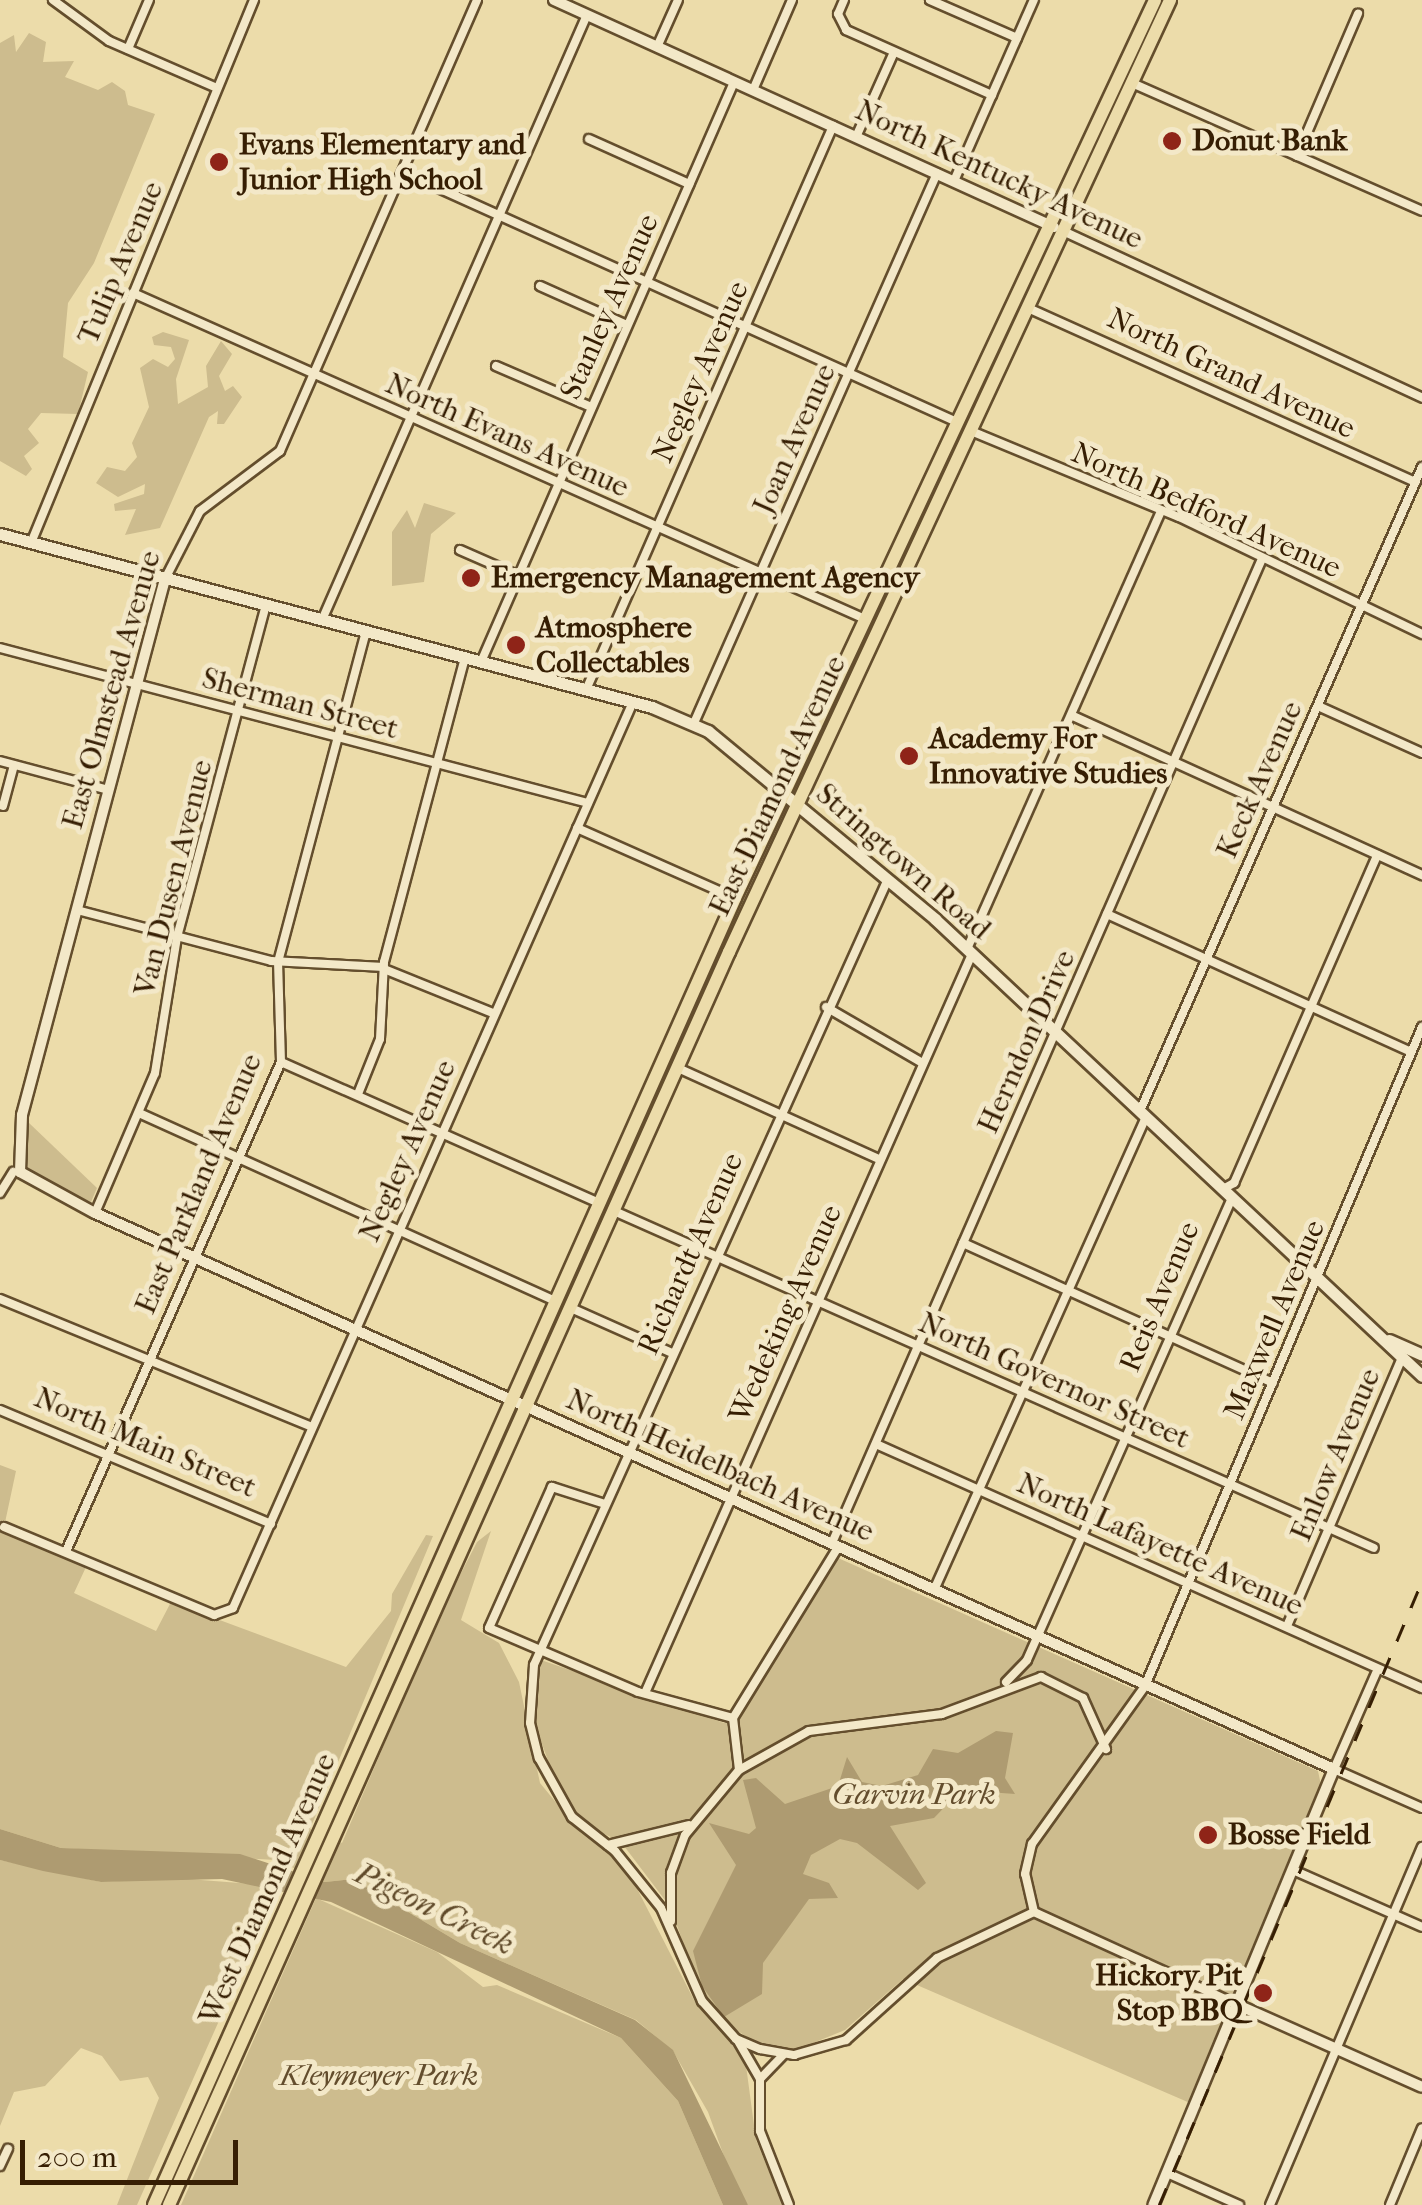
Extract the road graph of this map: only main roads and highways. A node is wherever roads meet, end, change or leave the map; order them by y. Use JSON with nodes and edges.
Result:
{"nodes":[{"id":1,"x":1155,"y":0,"type":"edge"},
{"id":2,"x":1170,"y":0,"type":"edge"},
{"id":3,"x":0,"y":534,"type":"edge"},
{"id":4,"x":784,"y":792,"type":"junction"},
{"id":5,"x":798,"y":804,"type":"junction"},
{"id":6,"x":1380,"y":1336,"type":"junction"},
{"id":7,"x":1422,"y":1355,"type":"edge"},
{"id":8,"x":1422,"y":1376,"type":"edge"},
{"id":9,"x":434,"y":1595,"type":"junction"},
{"id":10,"x":277,"y":1946,"type":"junction"},
{"id":11,"x":154,"y":2205,"type":"edge"},
{"id":12,"x":168,"y":2205,"type":"edge"}],
"edges":[{"from":1,"to":4,"type":"main road","name":"East Diamond Avenue"},
{"from":2,"to":5,"type":"main road","name":"East Diamond Avenue"},
{"from":3,"to":4,"type":"main road","name":"Stringtown Road"},
{"from":4,"to":5,"type":"main road","name":"Stringtown Road"},
{"from":4,"to":9,"type":"main road","name":"East Diamond Avenue"},
{"from":5,"to":6,"type":"main road","name":"Stringtown Road"},
{"from":5,"to":9,"type":"main road","name":"East Diamond Avenue"},
{"from":6,"to":7,"type":"main road"},
{"from":6,"to":8,"type":"main road","name":"Stringtown Road"},
{"from":9,"to":10,"type":"main road","name":"West Diamond Avenue"},
{"from":10,"to":11,"type":"main road","name":"West Diamond Avenue"},
{"from":10,"to":12,"type":"main road","name":"West Diamond Avenue"}]}
